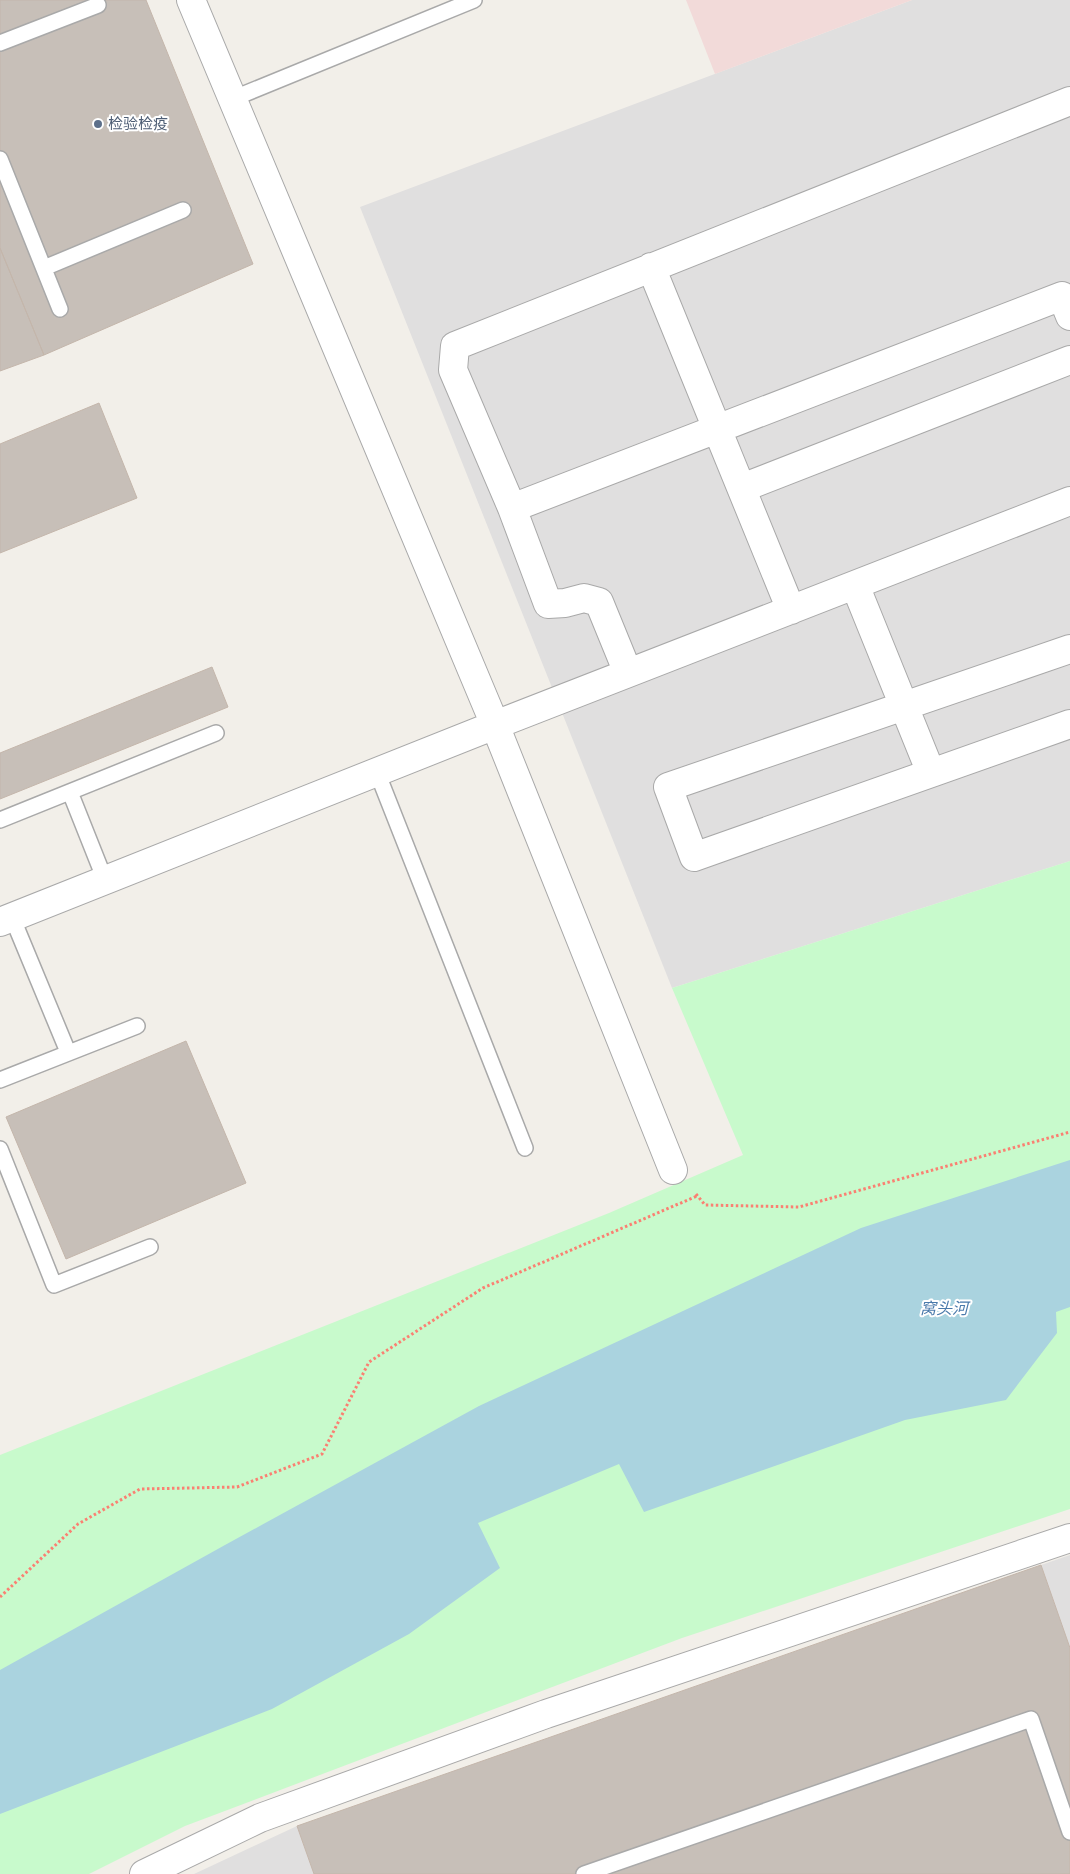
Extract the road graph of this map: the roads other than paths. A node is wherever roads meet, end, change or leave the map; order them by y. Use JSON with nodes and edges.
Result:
{"nodes":[{"id":1,"x":191,"y":0,"type":"edge"},
{"id":2,"x":474,"y":0,"type":"edge"},
{"id":3,"x":98,"y":4,"type":"dead end"},
{"id":4,"x":0,"y":44,"type":"edge"},
{"id":5,"x":232,"y":99,"type":"junction"},
{"id":6,"x":1070,"y":101,"type":"edge"},
{"id":7,"x":0,"y":160,"type":"edge"},
{"id":8,"x":183,"y":210,"type":"dead end"},
{"id":9,"x":651,"y":267,"type":"junction"},
{"id":10,"x":44,"y":268,"type":"junction"},
{"id":11,"x":60,"y":309,"type":"dead end"},
{"id":12,"x":1070,"y":316,"type":"edge"},
{"id":13,"x":1070,"y":360,"type":"edge"},
{"id":14,"x":717,"y":429,"type":"junction"},
{"id":15,"x":742,"y":488,"type":"junction"},
{"id":16,"x":1070,"y":501,"type":"edge"},
{"id":17,"x":512,"y":508,"type":"junction"},
{"id":18,"x":855,"y":585,"type":"junction"},
{"id":19,"x":791,"y":610,"type":"junction"},
{"id":20,"x":1070,"y":649,"type":"edge"},
{"id":21,"x":628,"y":673,"type":"junction"},
{"id":22,"x":904,"y":706,"type":"junction"},
{"id":23,"x":1070,"y":724,"type":"edge"},
{"id":24,"x":495,"y":725,"type":"junction"},
{"id":25,"x":216,"y":733,"type":"dead end"},
{"id":26,"x":377,"y":772,"type":"junction"},
{"id":27,"x":931,"y":773,"type":"junction"},
{"id":28,"x":70,"y":792,"type":"junction"},
{"id":29,"x":0,"y":820,"type":"edge"},
{"id":30,"x":105,"y":880,"type":"junction"},
{"id":31,"x":6,"y":920,"type":"edge"},
{"id":32,"x":137,"y":1026,"type":"dead end"},
{"id":33,"x":68,"y":1052,"type":"junction"},
{"id":34,"x":0,"y":1080,"type":"edge"},
{"id":35,"x":525,"y":1148,"type":"dead end"},
{"id":36,"x":0,"y":1149,"type":"edge"},
{"id":37,"x":673,"y":1170,"type":"road end"},
{"id":38,"x":150,"y":1247,"type":"dead end"},
{"id":39,"x":1070,"y":1538,"type":"edge"},
{"id":40,"x":1070,"y":1832,"type":"edge"},
{"id":41,"x":144,"y":1874,"type":"edge"},
{"id":42,"x":584,"y":1874,"type":"edge"}],
"edges":[{"from":1,"to":5,"type":"street"},
{"from":2,"to":5,"type":"lane"},
{"from":3,"to":4,"type":"lane"},
{"from":5,"to":24,"type":"street"},
{"from":6,"to":9,"type":"street"},
{"from":7,"to":10,"type":"lane"},
{"from":8,"to":10,"type":"lane"},
{"from":9,"to":14,"type":"street"},
{"from":9,"to":17,"type":"street"},
{"from":10,"to":11,"type":"lane"},
{"from":12,"to":14,"type":"street"},
{"from":13,"to":15,"type":"street"},
{"from":14,"to":15,"type":"street"},
{"from":14,"to":17,"type":"street"},
{"from":15,"to":19,"type":"street"},
{"from":16,"to":18,"type":"street"},
{"from":17,"to":21,"type":"street"},
{"from":18,"to":19,"type":"street"},
{"from":18,"to":22,"type":"street"},
{"from":19,"to":21,"type":"street"},
{"from":20,"to":22,"type":"street"},
{"from":21,"to":24,"type":"street"},
{"from":22,"to":27,"type":"street"},
{"from":22,"to":27,"type":"street"},
{"from":23,"to":27,"type":"street"},
{"from":24,"to":26,"type":"street"},
{"from":24,"to":37,"type":"street"},
{"from":25,"to":28,"type":"lane"},
{"from":26,"to":30,"type":"street"},
{"from":26,"to":35,"type":"lane"},
{"from":28,"to":29,"type":"lane"},
{"from":28,"to":30,"type":"lane"},
{"from":30,"to":31,"type":"street"},
{"from":31,"to":33,"type":"lane"},
{"from":32,"to":33,"type":"lane"},
{"from":33,"to":34,"type":"lane"},
{"from":36,"to":38,"type":"lane"},
{"from":39,"to":41,"type":"street"},
{"from":40,"to":42,"type":"lane"}]}
